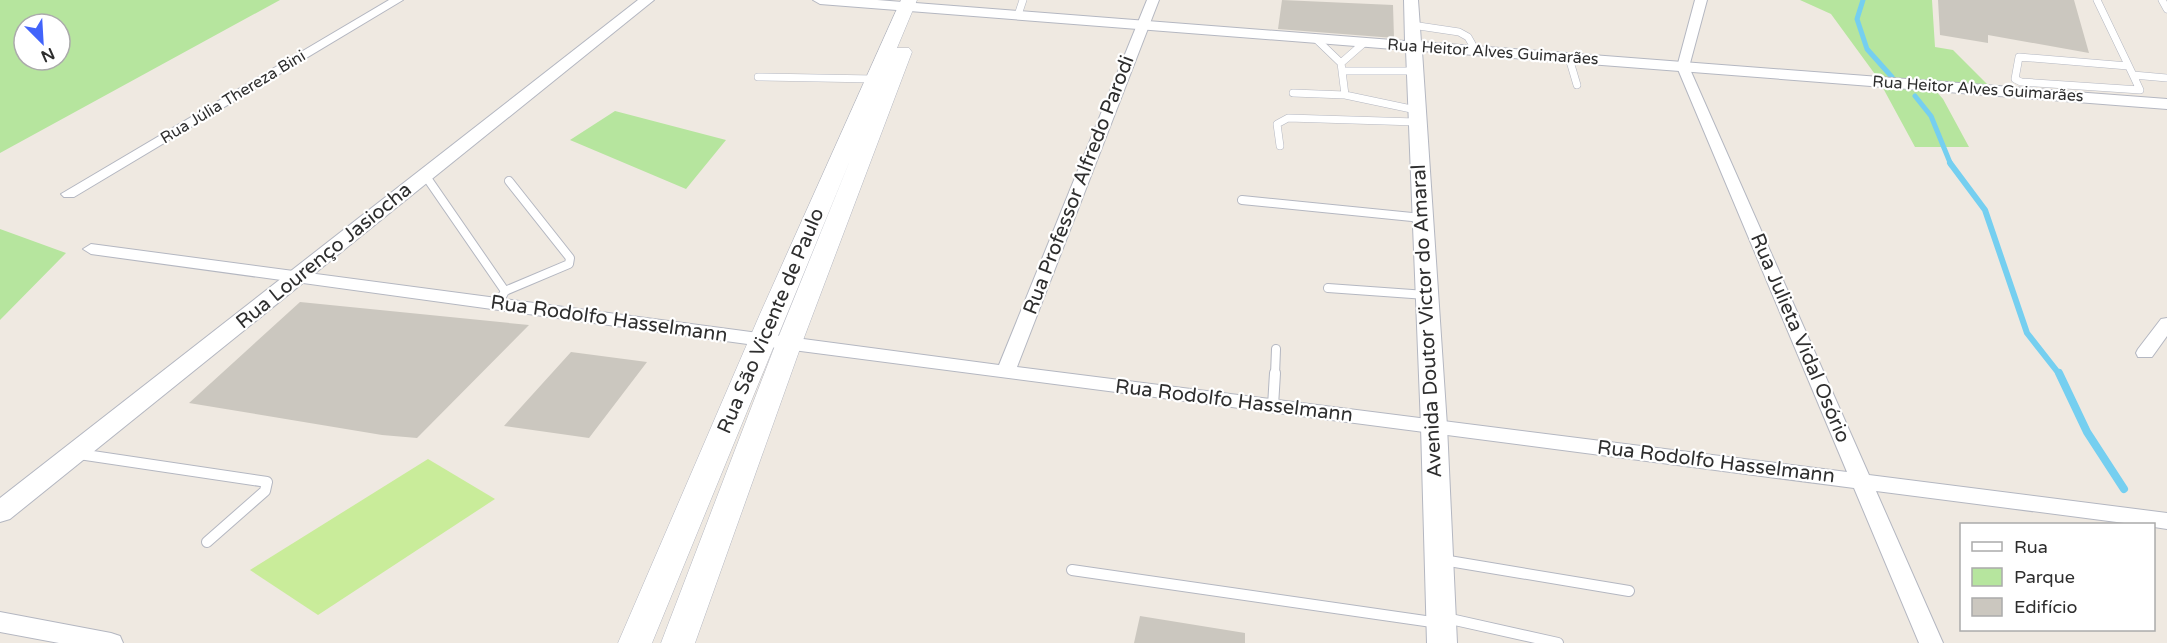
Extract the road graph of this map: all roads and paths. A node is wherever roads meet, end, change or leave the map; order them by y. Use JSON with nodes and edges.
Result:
{"nodes":[{"id":1,"x":397,"y":0,"type":"edge"},
{"id":2,"x":647,"y":0,"type":"edge"},
{"id":3,"x":820,"y":0,"type":"edge"},
{"id":4,"x":1153,"y":0,"type":"edge"},
{"id":5,"x":1411,"y":0,"type":"edge"},
{"id":6,"x":1701,"y":0,"type":"edge"},
{"id":7,"x":2097,"y":0,"type":"edge"},
{"id":8,"x":2162,"y":0,"type":"edge"},
{"id":9,"x":915,"y":4,"type":"edge"},
{"id":10,"x":1021,"y":8,"type":"edge"},
{"id":11,"x":2167,"y":9,"type":"edge"},
{"id":12,"x":1142,"y":24,"type":"junction"},
{"id":13,"x":1412,"y":36,"type":"junction"},
{"id":14,"x":1315,"y":38,"type":"junction"},
{"id":15,"x":1365,"y":42,"type":"junction"},
{"id":16,"x":1569,"y":58,"type":"junction"},
{"id":17,"x":1341,"y":63,"type":"junction"},
{"id":18,"x":2128,"y":66,"type":"junction"},
{"id":19,"x":1683,"y":67,"type":"junction"},
{"id":20,"x":1342,"y":71,"type":"junction"},
{"id":21,"x":1414,"y":71,"type":"junction"},
{"id":22,"x":2133,"y":75,"type":"junction"},
{"id":23,"x":758,"y":77,"type":"dead end"},
{"id":24,"x":874,"y":79,"type":"junction"},
{"id":25,"x":2167,"y":79,"type":"edge"},
{"id":26,"x":1577,"y":85,"type":"dead end"},
{"id":27,"x":1293,"y":93,"type":"dead end"},
{"id":28,"x":1345,"y":95,"type":"junction"},
{"id":29,"x":2167,"y":104,"type":"edge"},
{"id":30,"x":1416,"y":116,"type":"junction"},
{"id":31,"x":1280,"y":146,"type":"dead end"},
{"id":32,"x":425,"y":174,"type":"junction"},
{"id":33,"x":509,"y":181,"type":"dead end"},
{"id":34,"x":69,"y":194,"type":"dead end"},
{"id":35,"x":1242,"y":200,"type":"dead end"},
{"id":36,"x":1422,"y":218,"type":"junction"},
{"id":37,"x":91,"y":249,"type":"dead end"},
{"id":38,"x":301,"y":276,"type":"junction"},
{"id":39,"x":1328,"y":288,"type":"dead end"},
{"id":40,"x":1426,"y":295,"type":"junction"},
{"id":41,"x":501,"y":297,"type":"junction"},
{"id":42,"x":2167,"y":323,"type":"edge"},
{"id":43,"x":762,"y":340,"type":"junction"},
{"id":44,"x":789,"y":343,"type":"junction"},
{"id":45,"x":1276,"y":349,"type":"dead end"},
{"id":46,"x":2145,"y":353,"type":"dead end"},
{"id":47,"x":1006,"y":371,"type":"junction"},
{"id":48,"x":1273,"y":406,"type":"junction"},
{"id":49,"x":1434,"y":426,"type":"junction"},
{"id":50,"x":76,"y":453,"type":"junction"},
{"id":51,"x":1861,"y":480,"type":"junction"},
{"id":52,"x":0,"y":512,"type":"edge"},
{"id":53,"x":2167,"y":521,"type":"edge"},
{"id":54,"x":207,"y":542,"type":"dead end"},
{"id":55,"x":1439,"y":559,"type":"junction"},
{"id":56,"x":1072,"y":570,"type":"dead end"},
{"id":57,"x":1629,"y":591,"type":"dead end"},
{"id":58,"x":0,"y":622,"type":"edge"},
{"id":59,"x":1442,"y":628,"type":"edge"},
{"id":60,"x":1536,"y":641,"type":"edge"},
{"id":61,"x":111,"y":643,"type":"edge"},
{"id":62,"x":635,"y":643,"type":"edge"},
{"id":63,"x":678,"y":643,"type":"edge"},
{"id":64,"x":1558,"y":643,"type":"edge"},
{"id":65,"x":1931,"y":643,"type":"edge"}],
"edges":[{"from":1,"to":34,"type":"street","name":"Rua Júlia Thereza Bini"},
{"from":2,"to":32,"type":"street","name":"Rua Lourenço Jasiocha"},
{"from":3,"to":9,"type":"street","name":"Rua Heitor Alves Guimarães"},
{"from":4,"to":12,"type":"street","name":"Rua Professor Alfredo Parodi"},
{"from":5,"to":13,"type":"street","name":"Avenida Doutor Victor do Amaral"},
{"from":6,"to":19,"type":"street"},
{"from":7,"to":18,"type":"lane"},
{"from":8,"to":11,"type":"lane"},
{"from":9,"to":10,"type":"street","name":"Rua Heitor Alves Guimarães"},
{"from":9,"to":24,"type":"main road","name":"Rua São Vicente de Paulo"},
{"from":9,"to":44,"type":"main road","name":"Rua São Vicente de Paulo"},
{"from":10,"to":12,"type":"street","name":"Rua Heitor Alves Guimarães"},
{"from":12,"to":14,"type":"street","name":"Rua Heitor Alves Guimarães"},
{"from":12,"to":47,"type":"street","name":"Rua Professor Alfredo Parodi"},
{"from":13,"to":15,"type":"street","name":"Rua Heitor Alves Guimarães"},
{"from":13,"to":16,"type":"street","name":"Rua Heitor Alves Guimarães"},
{"from":13,"to":21,"type":"street","name":"Avenida Doutor Victor do Amaral"},
{"from":14,"to":15,"type":"street","name":"Rua Heitor Alves Guimarães"},
{"from":14,"to":17,"type":"lane"},
{"from":15,"to":17,"type":"lane"},
{"from":16,"to":19,"type":"street","name":"Rua Heitor Alves Guimarães"},
{"from":16,"to":26,"type":"lane"},
{"from":17,"to":20,"type":"lane"},
{"from":18,"to":22,"type":"lane"},
{"from":18,"to":22,"type":"lane"},
{"from":19,"to":29,"type":"street","name":"Rua Heitor Alves Guimarães"},
{"from":19,"to":51,"type":"street","name":"Rua Julieta Vidal Osório"},
{"from":20,"to":21,"type":"lane"},
{"from":20,"to":28,"type":"lane"},
{"from":21,"to":30,"type":"street","name":"Avenida Doutor Victor do Amaral"},
{"from":22,"to":25,"type":"lane"},
{"from":23,"to":24,"type":"lane"},
{"from":24,"to":43,"type":"main road","name":"Rua São Vicente de Paulo"},
{"from":27,"to":28,"type":"lane"},
{"from":28,"to":30,"type":"lane"},
{"from":30,"to":31,"type":"lane"},
{"from":30,"to":36,"type":"street","name":"Avenida Doutor Victor do Amaral"},
{"from":32,"to":38,"type":"street","name":"Rua Lourenço Jasiocha"},
{"from":32,"to":41,"type":"lane"},
{"from":33,"to":41,"type":"lane"},
{"from":35,"to":36,"type":"lane"},
{"from":36,"to":40,"type":"street","name":"Avenida Doutor Victor do Amaral"},
{"from":37,"to":38,"type":"street","name":"Rua Rodolfo Hasselmann"},
{"from":38,"to":41,"type":"street","name":"Rua Rodolfo Hasselmann"},
{"from":38,"to":50,"type":"street","name":"Rua Lourenço Jasiocha"},
{"from":39,"to":40,"type":"lane"},
{"from":40,"to":49,"type":"street","name":"Avenida Doutor Victor do Amaral"},
{"from":41,"to":43,"type":"street","name":"Rua Rodolfo Hasselmann"},
{"from":42,"to":46,"type":"street"},
{"from":43,"to":44,"type":"street","name":"Rua Rodolfo Hasselmann"},
{"from":43,"to":62,"type":"main road","name":"Rua São Vicente de Paulo"},
{"from":44,"to":47,"type":"street","name":"Rua Rodolfo Hasselmann"},
{"from":44,"to":63,"type":"main road","name":"Rua São Vicente de Paulo"},
{"from":45,"to":48,"type":"lane"},
{"from":47,"to":48,"type":"street","name":"Rua Rodolfo Hasselmann"},
{"from":48,"to":49,"type":"street","name":"Rua Rodolfo Hasselmann"},
{"from":49,"to":51,"type":"street","name":"Rua Rodolfo Hasselmann"},
{"from":49,"to":55,"type":"street","name":"Avenida Doutor Victor do Amaral"},
{"from":50,"to":52,"type":"street","name":"Rua Lourenço Jasiocha"},
{"from":50,"to":54,"type":"lane"},
{"from":51,"to":53,"type":"street","name":"Rua Rodolfo Hasselmann"},
{"from":51,"to":65,"type":"street","name":"Rua Julieta Vidal Osório"},
{"from":55,"to":57,"type":"lane"},
{"from":55,"to":59,"type":"street","name":"Avenida Doutor Victor do Amaral"},
{"from":56,"to":59,"type":"lane"},
{"from":58,"to":61,"type":"street"},
{"from":59,"to":60,"type":"lane"},
{"from":60,"to":64,"type":"lane"}]}
